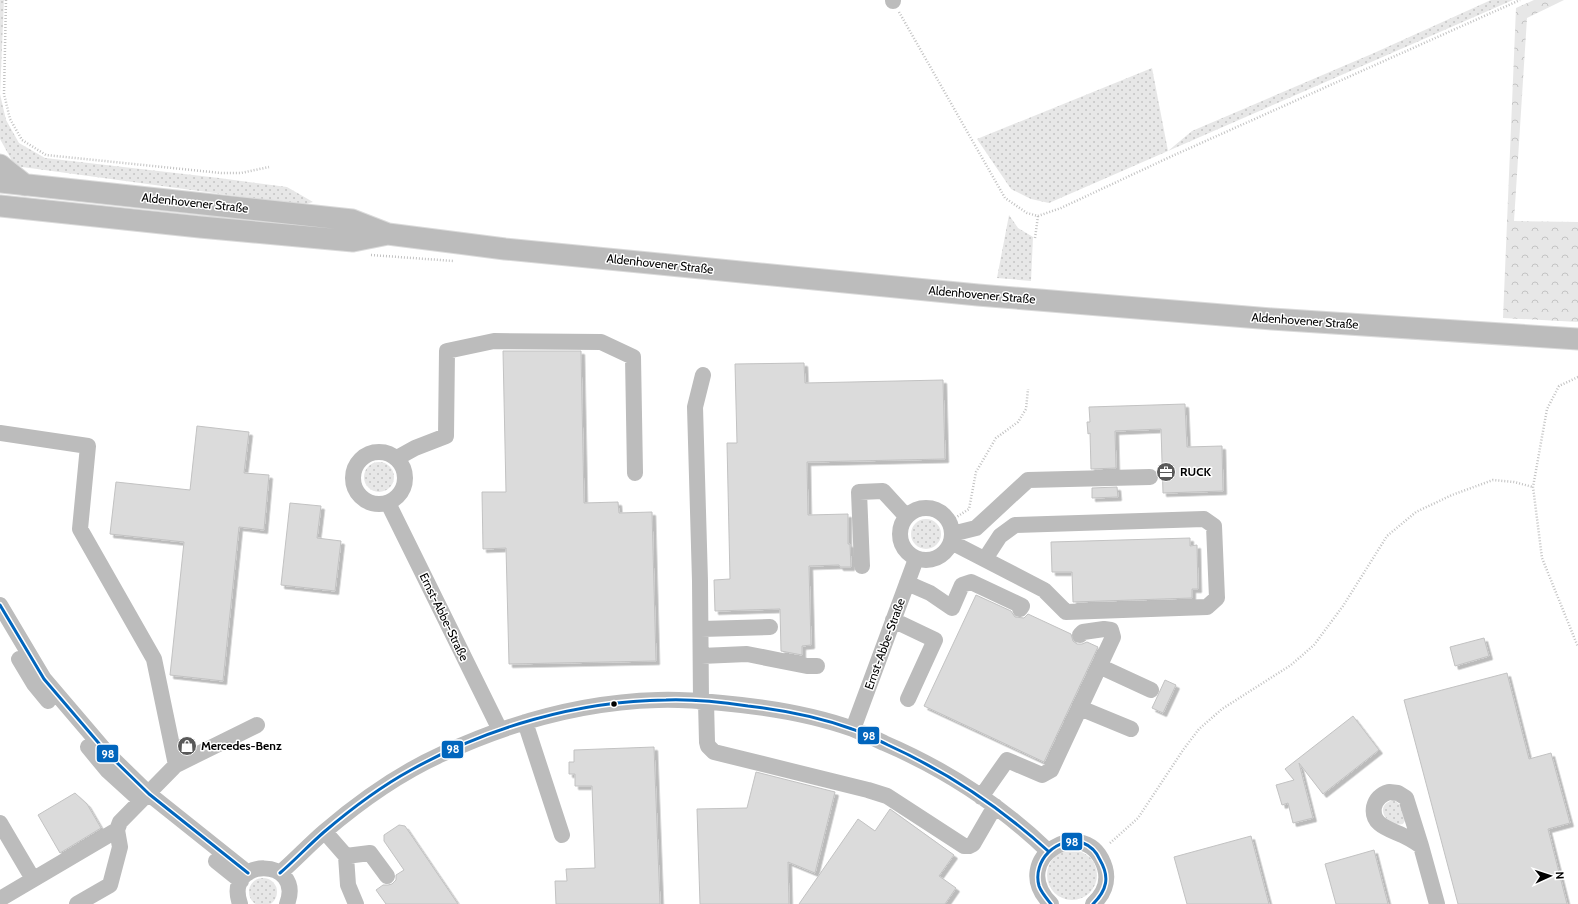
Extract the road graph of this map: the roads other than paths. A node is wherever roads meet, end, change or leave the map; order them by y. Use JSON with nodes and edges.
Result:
{"nodes":[{"id":1,"x":0,"y":165,"type":"edge"},
{"id":2,"x":0,"y":182,"type":"edge"},
{"id":3,"x":25,"y":185,"type":"junction"},
{"id":4,"x":0,"y":206,"type":"edge"},
{"id":5,"x":388,"y":234,"type":"junction"},
{"id":6,"x":1578,"y":339,"type":"edge"},
{"id":7,"x":703,"y":375,"type":"dead end"},
{"id":8,"x":0,"y":433,"type":"edge"},
{"id":9,"x":397,"y":458,"type":"junction"},
{"id":10,"x":635,"y":472,"type":"dead end"},
{"id":11,"x":1150,"y":477,"type":"dead end"},
{"id":12,"x":388,"y":503,"type":"junction"},
{"id":13,"x":906,"y":516,"type":"junction"},
{"id":14,"x":951,"y":533,"type":"junction"},
{"id":15,"x":916,"y":559,"type":"junction"},
{"id":16,"x":985,"y":559,"type":"junction"},
{"id":17,"x":862,"y":566,"type":"dead end"},
{"id":18,"x":907,"y":583,"type":"junction"},
{"id":19,"x":0,"y":605,"type":"edge"},
{"id":20,"x":1020,"y":610,"type":"dead end"},
{"id":21,"x":893,"y":620,"type":"junction"},
{"id":22,"x":0,"y":626,"type":"edge"},
{"id":23,"x":770,"y":627,"type":"dead end"},
{"id":24,"x":701,"y":629,"type":"junction"},
{"id":25,"x":1080,"y":635,"type":"dead end"},
{"id":26,"x":701,"y":656,"type":"junction"},
{"id":27,"x":817,"y":666,"type":"dead end"},
{"id":28,"x":1099,"y":666,"type":"junction"},
{"id":29,"x":1151,"y":690,"type":"dead end"},
{"id":30,"x":908,"y":699,"type":"dead end"},
{"id":31,"x":704,"y":702,"type":"junction"},
{"id":32,"x":1080,"y":708,"type":"junction"},
{"id":33,"x":525,"y":722,"type":"junction"},
{"id":34,"x":257,"y":724,"type":"dead end"},
{"id":35,"x":853,"y":729,"type":"junction"},
{"id":36,"x":1131,"y":729,"type":"dead end"},
{"id":37,"x":500,"y":730,"type":"junction"},
{"id":38,"x":176,"y":765,"type":"junction"},
{"id":39,"x":981,"y":797,"type":"junction"},
{"id":40,"x":145,"y":798,"type":"junction"},
{"id":41,"x":995,"y":806,"type":"junction"},
{"id":42,"x":0,"y":822,"type":"edge"},
{"id":43,"x":117,"y":830,"type":"junction"},
{"id":44,"x":325,"y":832,"type":"junction"},
{"id":45,"x":562,"y":835,"type":"dead end"},
{"id":46,"x":1421,"y":846,"type":"dead end"},
{"id":47,"x":1048,"y":851,"type":"junction"},
{"id":48,"x":346,"y":856,"type":"junction"},
{"id":49,"x":280,"y":873,"type":"junction"},
{"id":50,"x":387,"y":876,"type":"dead end"},
{"id":51,"x":244,"y":877,"type":"junction"},
{"id":52,"x":33,"y":879,"type":"junction"},
{"id":53,"x":0,"y":899,"type":"edge"},
{"id":54,"x":76,"y":904,"type":"edge"},
{"id":55,"x":240,"y":904,"type":"edge"},
{"id":56,"x":287,"y":904,"type":"edge"},
{"id":57,"x":356,"y":904,"type":"edge"},
{"id":58,"x":1051,"y":904,"type":"edge"},
{"id":59,"x":1093,"y":904,"type":"edge"},
{"id":60,"x":1437,"y":904,"type":"edge"}],
"edges":[{"from":1,"to":3,"type":"main road"},
{"from":2,"to":3,"type":"main road","name":"Aldenhovener Straße"},
{"from":3,"to":5,"type":"main road","name":"Aldenhovener Straße"},
{"from":4,"to":5,"type":"main road","name":"Aldenhovener Straße"},
{"from":5,"to":6,"type":"main road","name":"Aldenhovener Straße"},
{"from":7,"to":24,"type":"street"},
{"from":8,"to":38,"type":"street"},
{"from":9,"to":10,"type":"street"},
{"from":9,"to":12,"type":"street"},
{"from":9,"to":12,"type":"street"},
{"from":11,"to":14,"type":"street"},
{"from":12,"to":37,"type":"street","name":"Ernst-Abbe-Straße"},
{"from":13,"to":14,"type":"street"},
{"from":13,"to":15,"type":"street"},
{"from":13,"to":17,"type":"street"},
{"from":14,"to":15,"type":"street"},
{"from":14,"to":16,"type":"street"},
{"from":15,"to":18,"type":"street","name":"Ernst-Abbe-Straße"},
{"from":16,"to":16,"type":"street"},
{"from":18,"to":20,"type":"street"},
{"from":18,"to":21,"type":"street","name":"Ernst-Abbe-Straße"},
{"from":19,"to":40,"type":"street"},
{"from":21,"to":30,"type":"street"},
{"from":21,"to":35,"type":"street","name":"Ernst-Abbe-Straße"},
{"from":22,"to":40,"type":"street"},
{"from":23,"to":24,"type":"street"},
{"from":24,"to":26,"type":"street"},
{"from":25,"to":28,"type":"street"},
{"from":26,"to":27,"type":"street"},
{"from":26,"to":31,"type":"street"},
{"from":28,"to":29,"type":"street"},
{"from":28,"to":32,"type":"street"},
{"from":31,"to":33,"type":"street"},
{"from":31,"to":35,"type":"street"},
{"from":31,"to":41,"type":"street"},
{"from":32,"to":36,"type":"street"},
{"from":32,"to":39,"type":"street"},
{"from":33,"to":37,"type":"street"},
{"from":33,"to":45,"type":"street"},
{"from":34,"to":38,"type":"street"},
{"from":35,"to":39,"type":"street"},
{"from":37,"to":44,"type":"street"},
{"from":38,"to":40,"type":"street"},
{"from":39,"to":41,"type":"street"},
{"from":40,"to":43,"type":"street"},
{"from":40,"to":51,"type":"street"},
{"from":41,"to":47,"type":"street"},
{"from":42,"to":52,"type":"street"},
{"from":43,"to":52,"type":"street"},
{"from":43,"to":54,"type":"street"},
{"from":44,"to":48,"type":"street"},
{"from":44,"to":49,"type":"street"},
{"from":46,"to":60,"type":"street"},
{"from":47,"to":58,"type":"street"},
{"from":47,"to":59,"type":"street"},
{"from":48,"to":50,"type":"street"},
{"from":48,"to":57,"type":"street"},
{"from":49,"to":51,"type":"street"},
{"from":49,"to":56,"type":"street"},
{"from":51,"to":55,"type":"street"},
{"from":52,"to":53,"type":"street"}]}
